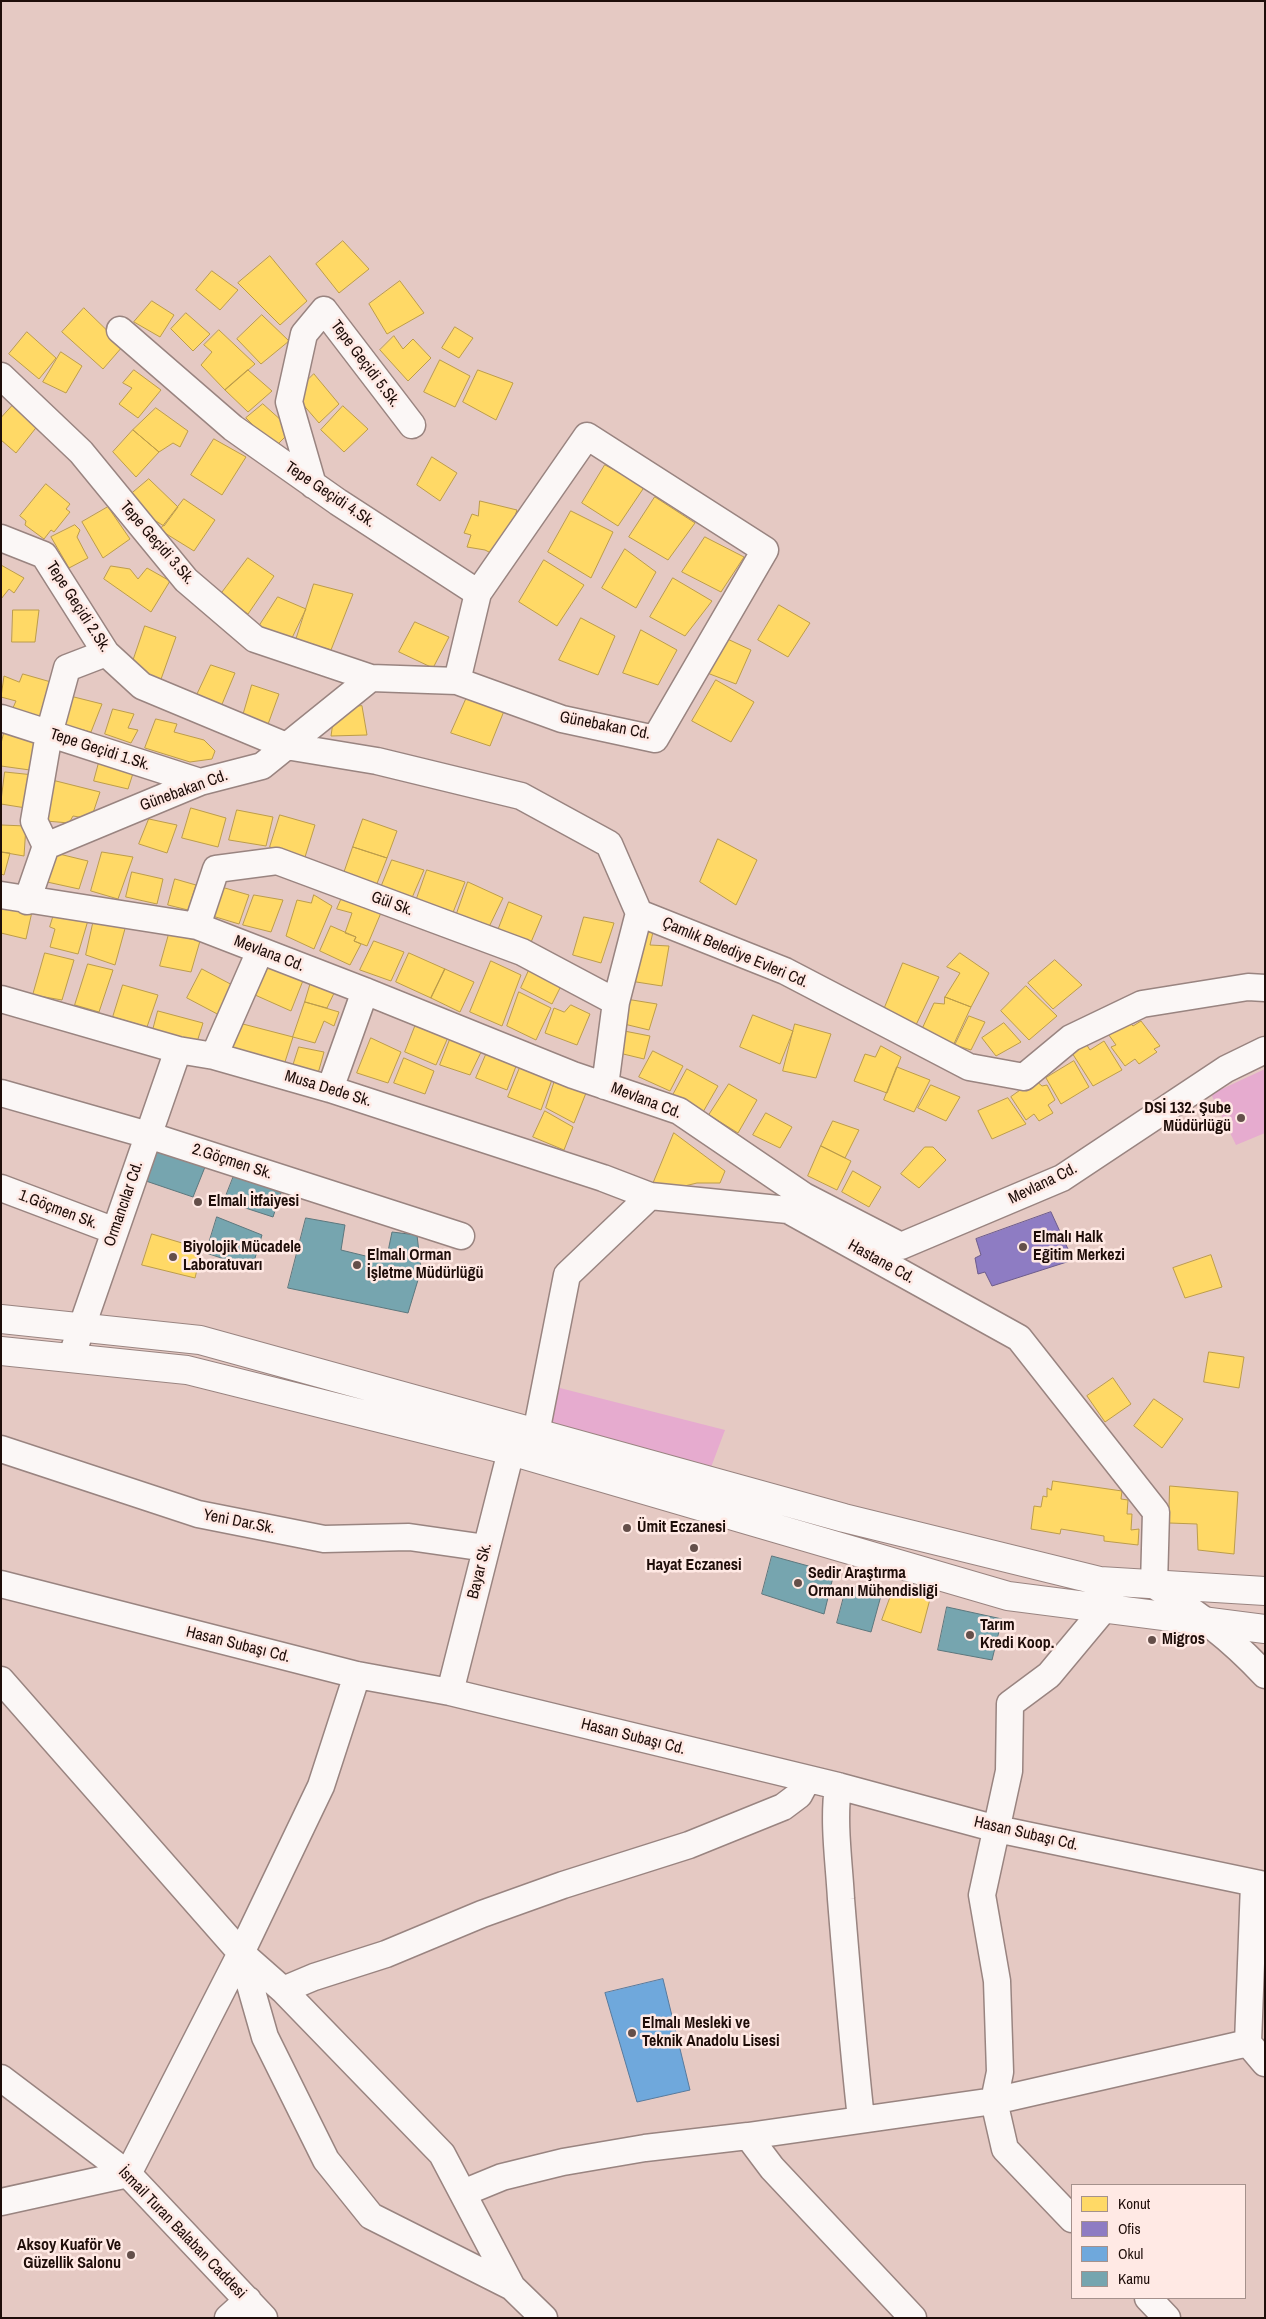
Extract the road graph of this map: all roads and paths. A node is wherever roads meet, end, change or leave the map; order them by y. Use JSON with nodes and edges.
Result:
{"nodes":[{"id":1,"x":120,"y":330,"type":"dead end"},
{"id":2,"x":1,"y":376,"type":"edge"},
{"id":3,"x":412,"y":425,"type":"dead end"},
{"id":4,"x":314,"y":485,"type":"junction"},
{"id":5,"x":1,"y":538,"type":"edge"},
{"id":6,"x":478,"y":593,"type":"junction"},
{"id":7,"x":106,"y":653,"type":"junction"},
{"id":8,"x":371,"y":678,"type":"junction"},
{"id":9,"x":457,"y":681,"type":"junction"},
{"id":10,"x":1,"y":718,"type":"edge"},
{"id":11,"x":49,"y":734,"type":"junction"},
{"id":12,"x":286,"y":746,"type":"junction"},
{"id":13,"x":200,"y":782,"type":"junction"},
{"id":14,"x":46,"y":846,"type":"junction"},
{"id":15,"x":1,"y":895,"type":"edge"},
{"id":16,"x":27,"y":901,"type":"junction"},
{"id":17,"x":639,"y":913,"type":"junction"},
{"id":18,"x":196,"y":926,"type":"junction"},
{"id":19,"x":260,"y":951,"type":"junction"},
{"id":20,"x":1265,"y":988,"type":"edge"},
{"id":21,"x":365,"y":991,"type":"junction"},
{"id":22,"x":1,"y":999,"type":"edge"},
{"id":23,"x":616,"y":1002,"type":"junction"},
{"id":24,"x":178,"y":1050,"type":"junction"},
{"id":25,"x":1265,"y":1050,"type":"edge"},
{"id":26,"x":214,"y":1056,"type":"junction"},
{"id":27,"x":606,"y":1086,"type":"junction"},
{"id":28,"x":330,"y":1089,"type":"junction"},
{"id":29,"x":1,"y":1093,"type":"edge"},
{"id":30,"x":148,"y":1135,"type":"junction"},
{"id":31,"x":1,"y":1188,"type":"edge"},
{"id":32,"x":650,"y":1196,"type":"junction"},
{"id":33,"x":796,"y":1203,"type":"junction"},
{"id":34,"x":115,"y":1232,"type":"junction"},
{"id":35,"x":461,"y":1236,"type":"dead end"},
{"id":36,"x":1,"y":1319,"type":"edge"},
{"id":37,"x":81,"y":1328,"type":"junction"},
{"id":38,"x":1,"y":1351,"type":"edge"},
{"id":39,"x":71,"y":1358,"type":"junction"},
{"id":40,"x":536,"y":1433,"type":"junction"},
{"id":41,"x":1,"y":1449,"type":"edge"},
{"id":42,"x":511,"y":1451,"type":"junction"},
{"id":43,"x":486,"y":1548,"type":"junction"},
{"id":44,"x":1,"y":1584,"type":"edge"},
{"id":45,"x":1154,"y":1585,"type":"junction"},
{"id":46,"x":1265,"y":1591,"type":"edge"},
{"id":47,"x":1104,"y":1609,"type":"junction"},
{"id":48,"x":1211,"y":1623,"type":"junction"},
{"id":49,"x":1265,"y":1629,"type":"edge"},
{"id":50,"x":357,"y":1675,"type":"junction"},
{"id":51,"x":1265,"y":1675,"type":"edge"},
{"id":52,"x":1,"y":1680,"type":"edge"},
{"id":53,"x":450,"y":1692,"type":"junction"},
{"id":54,"x":807,"y":1780,"type":"junction"},
{"id":55,"x":838,"y":1786,"type":"junction"},
{"id":56,"x":997,"y":1828,"type":"junction"},
{"id":57,"x":1260,"y":1885,"type":"edge"},
{"id":58,"x":241,"y":1953,"type":"junction"},
{"id":59,"x":283,"y":1990,"type":"junction"},
{"id":60,"x":1248,"y":2043,"type":"junction"},
{"id":61,"x":1265,"y":2063,"type":"edge"},
{"id":62,"x":1,"y":2078,"type":"edge"},
{"id":63,"x":994,"y":2101,"type":"junction"},
{"id":64,"x":861,"y":2119,"type":"junction"},
{"id":65,"x":748,"y":2136,"type":"junction"},
{"id":66,"x":128,"y":2174,"type":"junction"},
{"id":67,"x":463,"y":2193,"type":"junction"},
{"id":68,"x":1,"y":2202,"type":"edge"},
{"id":69,"x":1071,"y":2218,"type":"edge"},
{"id":70,"x":512,"y":2287,"type":"junction"},
{"id":71,"x":1149,"y":2299,"type":"edge"},
{"id":72,"x":256,"y":2309,"type":"edge"},
{"id":73,"x":228,"y":2318,"type":"edge"},
{"id":74,"x":544,"y":2318,"type":"edge"},
{"id":75,"x":912,"y":2318,"type":"edge"},
{"id":76,"x":1167,"y":2318,"type":"edge"}],
"edges":[{"from":1,"to":4,"type":"street","name":"Tepe Geçidi 4.Sk."},
{"from":2,"to":8,"type":"street","name":"Tepe Geçidi 3.Sk."},
{"from":3,"to":4,"type":"street","name":"Tepe Geçidi 5.Sk."},
{"from":4,"to":6,"type":"street","name":"Tepe Geçidi 4.Sk."},
{"from":5,"to":7,"type":"street","name":"Tepe Geçidi 2.Sk."},
{"from":6,"to":9,"type":"street"},
{"from":6,"to":9,"type":"street","name":"Günebakan Cd."},
{"from":7,"to":11,"type":"street"},
{"from":7,"to":12,"type":"street","name":"Tepe Geçidi 2.Sk."},
{"from":8,"to":9,"type":"street","name":"Günebakan Cd."},
{"from":8,"to":12,"type":"street","name":"Günebakan Cd."},
{"from":10,"to":11,"type":"street","name":"Tepe Geçidi 1.Sk."},
{"from":11,"to":13,"type":"street","name":"Tepe Geçidi 1.Sk."},
{"from":11,"to":14,"type":"street"},
{"from":12,"to":13,"type":"street","name":"Günebakan Cd."},
{"from":12,"to":17,"type":"street"},
{"from":13,"to":14,"type":"street","name":"Günebakan Cd."},
{"from":14,"to":16,"type":"street"},
{"from":15,"to":16,"type":"street","name":"Mevlana Cd."},
{"from":16,"to":18,"type":"street","name":"Mevlana Cd."},
{"from":17,"to":20,"type":"street","name":"Çamlık Belediye Evleri Cd."},
{"from":17,"to":23,"type":"street"},
{"from":18,"to":19,"type":"street","name":"Mevlana Cd."},
{"from":18,"to":23,"type":"street","name":"Gül Sk."},
{"from":19,"to":21,"type":"street","name":"Mevlana Cd."},
{"from":19,"to":26,"type":"street"},
{"from":21,"to":27,"type":"street","name":"Mevlana Cd."},
{"from":21,"to":28,"type":"street"},
{"from":22,"to":24,"type":"street","name":"Musa Dede Sk."},
{"from":23,"to":27,"type":"street"},
{"from":24,"to":26,"type":"street","name":"Musa Dede Sk."},
{"from":24,"to":30,"type":"street","name":"Ormancılar Cd."},
{"from":25,"to":33,"type":"street","name":"Mevlana Cd."},
{"from":26,"to":28,"type":"street","name":"Musa Dede Sk."},
{"from":27,"to":33,"type":"street","name":"Mevlana Cd."},
{"from":28,"to":32,"type":"street","name":"Musa Dede Sk."},
{"from":29,"to":30,"type":"street","name":"2.Göçmen Sk."},
{"from":30,"to":34,"type":"street","name":"Ormancılar Cd."},
{"from":30,"to":35,"type":"street","name":"2.Göçmen Sk."},
{"from":31,"to":34,"type":"street","name":"1.Göçmen Sk."},
{"from":32,"to":33,"type":"street","name":"Hastane Cd."},
{"from":32,"to":40,"type":"street"},
{"from":33,"to":45,"type":"street","name":"Hastane Cd."},
{"from":34,"to":37,"type":"street","name":"Ormancılar Cd."},
{"from":36,"to":37,"type":"main road"},
{"from":37,"to":39,"type":"street","name":"Ormancılar Cd."},
{"from":37,"to":40,"type":"main road"},
{"from":38,"to":39,"type":"main road"},
{"from":39,"to":42,"type":"main road"},
{"from":40,"to":45,"type":"main road"},
{"from":41,"to":43,"type":"street","name":"Yeni Dar.Sk."},
{"from":42,"to":43,"type":"street","name":"Bayar Sk."},
{"from":42,"to":47,"type":"main road"},
{"from":43,"to":53,"type":"street","name":"Bayar Sk."},
{"from":44,"to":50,"type":"street","name":"Hasan Subaşı Cd."},
{"from":45,"to":46,"type":"main road"},
{"from":45,"to":48,"type":"street"},
{"from":47,"to":48,"type":"main road"},
{"from":47,"to":56,"type":"street"},
{"from":48,"to":49,"type":"main road"},
{"from":48,"to":51,"type":"street"},
{"from":50,"to":53,"type":"street","name":"Hasan Subaşı Cd."},
{"from":50,"to":58,"type":"street"},
{"from":52,"to":58,"type":"street"},
{"from":53,"to":54,"type":"street","name":"Hasan Subaşı Cd."},
{"from":54,"to":55,"type":"street","name":"Hasan Subaşı Cd."},
{"from":54,"to":59,"type":"street"},
{"from":55,"to":56,"type":"street","name":"Hasan Subaşı Cd."},
{"from":55,"to":64,"type":"street"},
{"from":56,"to":57,"type":"street","name":"Hasan Subaşı Cd."},
{"from":56,"to":63,"type":"street"},
{"from":57,"to":60,"type":"street"},
{"from":58,"to":59,"type":"street"},
{"from":58,"to":66,"type":"street"},
{"from":58,"to":70,"type":"street"},
{"from":59,"to":67,"type":"street"},
{"from":60,"to":61,"type":"street"},
{"from":60,"to":63,"type":"street"},
{"from":62,"to":66,"type":"street","name":"İsmail Turan Balaban Caddesi"},
{"from":63,"to":64,"type":"street"},
{"from":63,"to":69,"type":"street"},
{"from":64,"to":65,"type":"street"},
{"from":65,"to":67,"type":"street"},
{"from":65,"to":75,"type":"street"},
{"from":66,"to":68,"type":"street"},
{"from":66,"to":72,"type":"street","name":"İsmail Turan Balaban Caddesi"},
{"from":67,"to":70,"type":"street"},
{"from":70,"to":74,"type":"street"},
{"from":71,"to":76,"type":"street"},
{"from":72,"to":73,"type":"street"}]}
